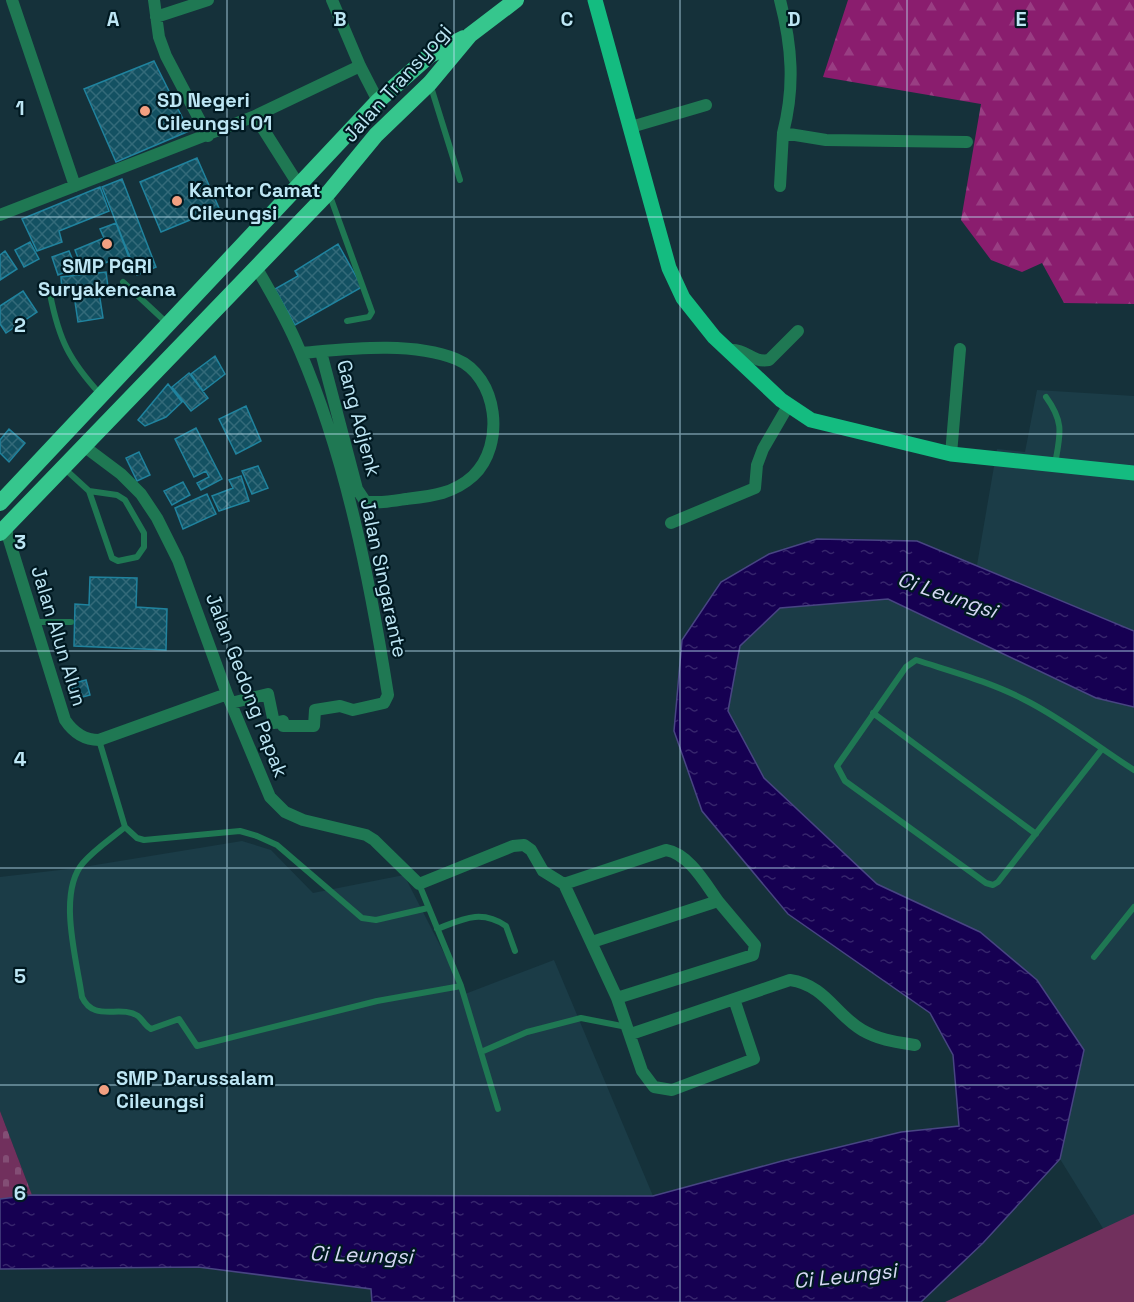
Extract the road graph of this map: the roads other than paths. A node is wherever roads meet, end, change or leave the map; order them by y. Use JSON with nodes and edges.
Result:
{"nodes":[{"id":1,"x":12,"y":0,"type":"edge"},
{"id":2,"x":153,"y":0,"type":"edge"},
{"id":3,"x":208,"y":0,"type":"edge"},
{"id":4,"x":332,"y":0,"type":"edge"},
{"id":5,"x":516,"y":0,"type":"edge"},
{"id":6,"x":595,"y":0,"type":"edge"},
{"id":7,"x":780,"y":0,"type":"edge"},
{"id":8,"x":156,"y":17,"type":"junction"},
{"id":9,"x":470,"y":35,"type":"junction"},
{"id":10,"x":360,"y":66,"type":"junction"},
{"id":11,"x":430,"y":83,"type":"junction"},
{"id":12,"x":378,"y":101,"type":"junction"},
{"id":13,"x":705,"y":105,"type":"dead end"},
{"id":14,"x":255,"y":116,"type":"junction"},
{"id":15,"x":631,"y":127,"type":"junction"},
{"id":16,"x":783,"y":133,"type":"junction"},
{"id":17,"x":208,"y":136,"type":"junction"},
{"id":18,"x":967,"y":142,"type":"dead end"},
{"id":19,"x":460,"y":180,"type":"dead end"},
{"id":20,"x":298,"y":184,"type":"junction"},
{"id":21,"x":75,"y":186,"type":"junction"},
{"id":22,"x":780,"y":186,"type":"dead end"},
{"id":23,"x":328,"y":192,"type":"junction"},
{"id":24,"x":0,"y":215,"type":"edge"},
{"id":25,"x":256,"y":267,"type":"junction"},
{"id":26,"x":123,"y":282,"type":"dead end"},
{"id":27,"x":50,"y":294,"type":"dead end"},
{"id":28,"x":347,"y":321,"type":"dead end"},
{"id":29,"x":168,"y":324,"type":"junction"},
{"id":30,"x":798,"y":331,"type":"dead end"},
{"id":31,"x":960,"y":349,"type":"dead end"},
{"id":32,"x":728,"y":350,"type":"junction"},
{"id":33,"x":321,"y":352,"type":"junction"},
{"id":34,"x":301,"y":353,"type":"junction"},
{"id":35,"x":101,"y":395,"type":"junction"},
{"id":36,"x":1046,"y":397,"type":"dead end"},
{"id":37,"x":788,"y":406,"type":"junction"},
{"id":38,"x":85,"y":447,"type":"junction"},
{"id":39,"x":951,"y":454,"type":"junction"},
{"id":40,"x":1054,"y":465,"type":"junction"},
{"id":41,"x":64,"y":469,"type":"junction"},
{"id":42,"x":1134,"y":474,"type":"edge"},
{"id":43,"x":89,"y":491,"type":"junction"},
{"id":44,"x":0,"y":503,"type":"edge"},
{"id":45,"x":671,"y":523,"type":"dead end"},
{"id":46,"x":3,"y":532,"type":"edge"},
{"id":47,"x":33,"y":622,"type":"junction"},
{"id":48,"x":71,"y":622,"type":"dead end"},
{"id":49,"x":229,"y":698,"type":"junction"},
{"id":50,"x":873,"y":713,"type":"junction"},
{"id":51,"x":99,"y":740,"type":"junction"},
{"id":52,"x":1102,"y":749,"type":"junction"},
{"id":53,"x":1134,"y":770,"type":"edge"},
{"id":54,"x":125,"y":827,"type":"junction"},
{"id":55,"x":1036,"y":834,"type":"junction"},
{"id":56,"x":419,"y":884,"type":"junction"},
{"id":57,"x":564,"y":884,"type":"junction"},
{"id":58,"x":718,"y":901,"type":"junction"},
{"id":59,"x":1134,"y":907,"type":"edge"},
{"id":60,"x":428,"y":908,"type":"junction"},
{"id":61,"x":436,"y":929,"type":"junction"},
{"id":62,"x":592,"y":942,"type":"junction"},
{"id":63,"x":515,"y":951,"type":"dead end"},
{"id":64,"x":1094,"y":957,"type":"dead end"},
{"id":65,"x":461,"y":986,"type":"junction"},
{"id":66,"x":617,"y":998,"type":"junction"},
{"id":67,"x":734,"y":999,"type":"junction"},
{"id":68,"x":629,"y":1031,"type":"junction"},
{"id":69,"x":915,"y":1045,"type":"dead end"},
{"id":70,"x":481,"y":1052,"type":"junction"},
{"id":71,"x":498,"y":1109,"type":"dead end"}],
"edges":[{"from":1,"to":21,"type":"street"},
{"from":2,"to":8,"type":"street"},
{"from":3,"to":8,"type":"street"},
{"from":4,"to":10,"type":"street"},
{"from":5,"to":9,"type":"highway"},
{"from":6,"to":15,"type":"main road"},
{"from":7,"to":16,"type":"street"},
{"from":8,"to":17,"type":"street"},
{"from":9,"to":11,"type":"highway","name":"Jalan Transyogi"},
{"from":9,"to":12,"type":"highway","name":"Jalan Transyogi"},
{"from":10,"to":12,"type":"street"},
{"from":10,"to":14,"type":"street"},
{"from":11,"to":19,"type":"lane"},
{"from":11,"to":23,"type":"highway","name":"Jalan Transyogi"},
{"from":12,"to":20,"type":"highway","name":"Jalan Transyogi"},
{"from":13,"to":15,"type":"street"},
{"from":14,"to":17,"type":"street"},
{"from":14,"to":20,"type":"street"},
{"from":15,"to":32,"type":"main road"},
{"from":16,"to":18,"type":"street"},
{"from":16,"to":22,"type":"street"},
{"from":17,"to":21,"type":"street"},
{"from":20,"to":29,"type":"highway","name":"Jalan Transyogi"},
{"from":21,"to":24,"type":"street"},
{"from":23,"to":25,"type":"highway","name":"Jalan Transyogi"},
{"from":23,"to":28,"type":"lane"},
{"from":25,"to":34,"type":"street","name":"Jalan Singarante"},
{"from":25,"to":38,"type":"highway","name":"Jalan Transyogi"},
{"from":26,"to":29,"type":"lane"},
{"from":27,"to":35,"type":"lane"},
{"from":29,"to":35,"type":"highway","name":"Jalan Transyogi"},
{"from":30,"to":32,"type":"street"},
{"from":31,"to":39,"type":"street"},
{"from":32,"to":37,"type":"main road"},
{"from":33,"to":33,"type":"street","name":"Gang Adjenk"},
{"from":33,"to":34,"type":"street","name":"Gang Adjenk"},
{"from":34,"to":49,"type":"street","name":"Jalan Singarante"},
{"from":35,"to":44,"type":"highway","name":"Jalan Transyogi"},
{"from":36,"to":40,"type":"lane"},
{"from":37,"to":39,"type":"main road"},
{"from":37,"to":45,"type":"street"},
{"from":38,"to":41,"type":"highway","name":"Jalan Transyogi"},
{"from":38,"to":49,"type":"street","name":"Jalan Gedong Papak"},
{"from":39,"to":40,"type":"main road"},
{"from":40,"to":42,"type":"main road"},
{"from":41,"to":43,"type":"lane"},
{"from":41,"to":46,"type":"highway","name":"Jalan Transyogi"},
{"from":43,"to":43,"type":"lane"},
{"from":46,"to":47,"type":"street","name":"Jalan Alun Alun"},
{"from":47,"to":48,"type":"lane"},
{"from":47,"to":51,"type":"street","name":"Jalan Alun Alun"},
{"from":49,"to":51,"type":"street"},
{"from":49,"to":56,"type":"street","name":"Jalan Gedong Papak"},
{"from":50,"to":52,"type":"lane"},
{"from":50,"to":55,"type":"lane"},
{"from":50,"to":55,"type":"lane"},
{"from":51,"to":54,"type":"lane"},
{"from":52,"to":53,"type":"lane"},
{"from":52,"to":55,"type":"lane"},
{"from":54,"to":60,"type":"lane"},
{"from":54,"to":65,"type":"lane"},
{"from":56,"to":57,"type":"street"},
{"from":56,"to":60,"type":"lane"},
{"from":57,"to":58,"type":"street"},
{"from":57,"to":62,"type":"street"},
{"from":58,"to":62,"type":"street"},
{"from":58,"to":66,"type":"street"},
{"from":59,"to":64,"type":"lane"},
{"from":60,"to":61,"type":"lane"},
{"from":61,"to":63,"type":"lane"},
{"from":61,"to":65,"type":"lane"},
{"from":62,"to":66,"type":"street"},
{"from":65,"to":70,"type":"lane"},
{"from":66,"to":68,"type":"street"},
{"from":67,"to":68,"type":"street"},
{"from":67,"to":68,"type":"street"},
{"from":67,"to":69,"type":"street"},
{"from":68,"to":70,"type":"lane"},
{"from":70,"to":71,"type":"lane"}]}
